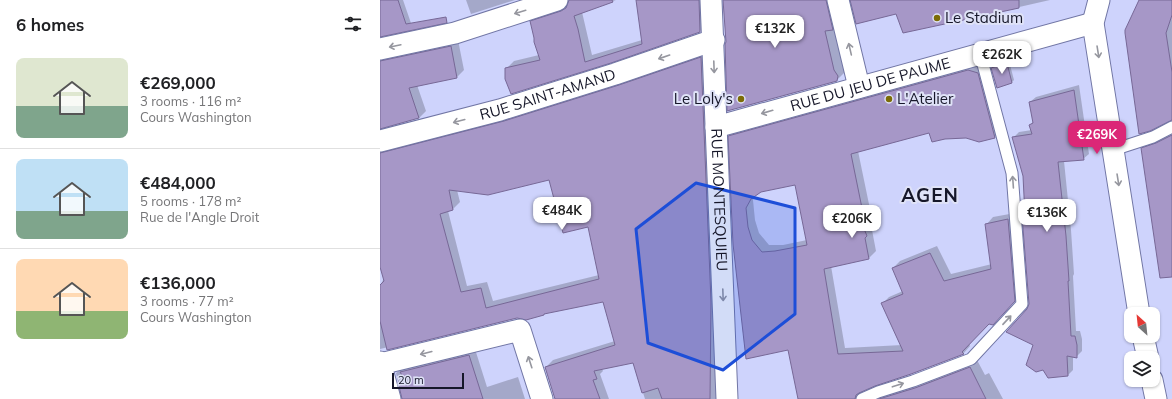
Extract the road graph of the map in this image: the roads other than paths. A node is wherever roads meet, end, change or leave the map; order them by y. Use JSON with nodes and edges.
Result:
{"nodes":[{"id":1,"x":557,"y":0,"type":"edge"},
{"id":2,"x":711,"y":0,"type":"edge"},
{"id":3,"x":838,"y":0,"type":"edge"},
{"id":4,"x":1099,"y":0,"type":"edge"},
{"id":5,"x":1093,"y":23,"type":"junction"},
{"id":6,"x":714,"y":40,"type":"junction"},
{"id":7,"x":380,"y":49,"type":"edge"},
{"id":8,"x":980,"y":53,"type":"junction"},
{"id":9,"x":859,"y":87,"type":"junction"},
{"id":10,"x":716,"y":127,"type":"junction"},
{"id":11,"x":1172,"y":127,"type":"edge"},
{"id":12,"x":380,"y":141,"type":"edge"},
{"id":13,"x":1113,"y":150,"type":"junction"},
{"id":14,"x":1138,"y":307,"type":"edge"},
{"id":15,"x":380,"y":363,"type":"edge"},
{"id":16,"x":1153,"y":387,"type":"edge"},
{"id":17,"x":390,"y":399,"type":"edge"},
{"id":18,"x":542,"y":399,"type":"edge"},
{"id":19,"x":727,"y":399,"type":"edge"},
{"id":20,"x":862,"y":399,"type":"edge"},
{"id":21,"x":1156,"y":399,"type":"edge"}],
"edges":[{"from":1,"to":7,"type":"street","one_way":true},
{"from":2,"to":6,"type":"street","name":"RUE MONTESQUIEU"},
{"from":9,"to":3,"type":"street","one_way":true},
{"from":4,"to":5,"type":"street"},
{"from":5,"to":8,"type":"street","name":"RUE DU JEU DE PAUME"},
{"from":5,"to":13,"type":"street","one_way":true},
{"from":6,"to":10,"type":"street","name":"RUE MONTESQUIEU","one_way":true},
{"from":6,"to":12,"type":"street","name":"RUE SAINT-AMAND","one_way":true},
{"from":8,"to":9,"type":"street","name":"RUE DU JEU DE PAUME"},
{"from":20,"to":8,"type":"lane","one_way":true},
{"from":9,"to":10,"type":"street","name":"RUE DU JEU DE PAUME","one_way":true},
{"from":10,"to":19,"type":"street","name":"RUE MONTESQUIEU","one_way":true},
{"from":11,"to":13,"type":"lane"},
{"from":13,"to":14,"type":"street","one_way":true},
{"from":15,"to":17,"type":"street"},
{"from":18,"to":15,"type":"street","one_way":true},
{"from":16,"to":21,"type":"street"}]}
